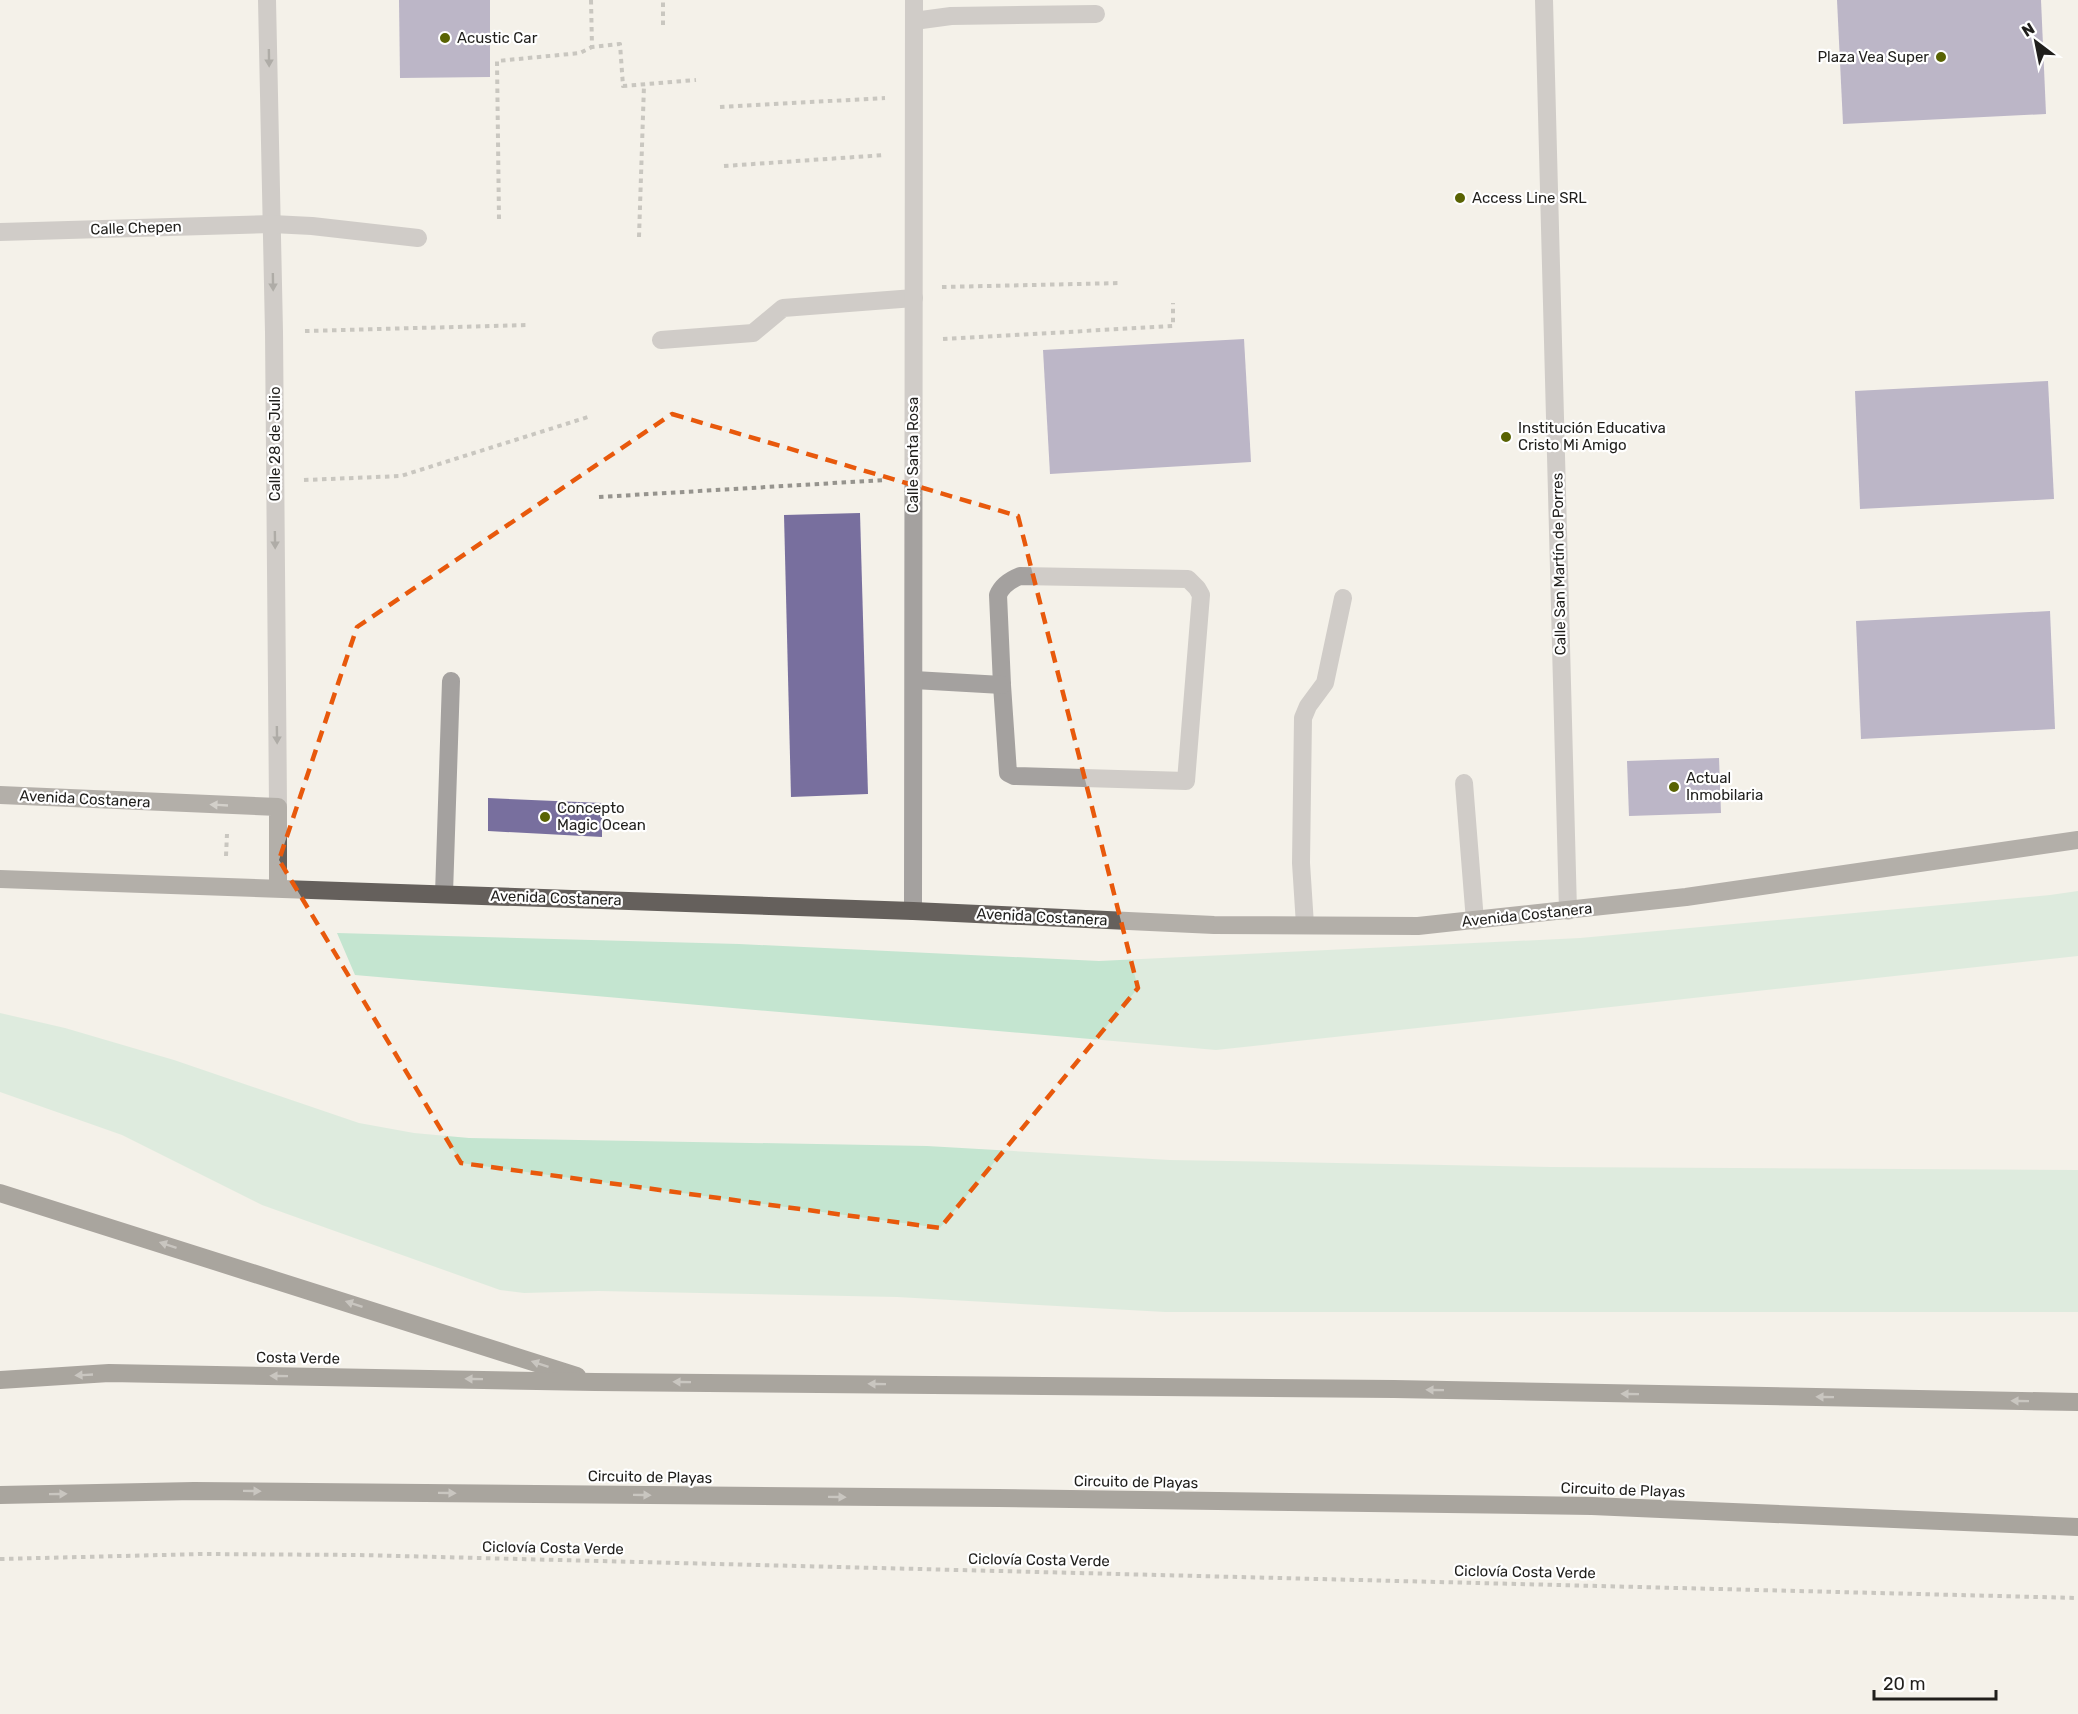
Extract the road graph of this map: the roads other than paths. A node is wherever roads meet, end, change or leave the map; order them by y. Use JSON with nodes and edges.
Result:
{"nodes":[{"id":1,"x":267,"y":0,"type":"edge"},
{"id":2,"x":914,"y":0,"type":"edge"},
{"id":3,"x":1544,"y":0,"type":"edge"},
{"id":4,"x":1096,"y":14,"type":"dead end"},
{"id":5,"x":914,"y":21,"type":"junction"},
{"id":6,"x":272,"y":224,"type":"junction"},
{"id":7,"x":0,"y":232,"type":"edge"},
{"id":8,"x":418,"y":238,"type":"dead end"},
{"id":9,"x":914,"y":293,"type":"junction"},
{"id":10,"x":661,"y":340,"type":"dead end"},
{"id":11,"x":1343,"y":598,"type":"dead end"},
{"id":12,"x":914,"y":680,"type":"junction"},
{"id":13,"x":451,"y":681,"type":"dead end"},
{"id":14,"x":1002,"y":685,"type":"junction"},
{"id":15,"x":1464,"y":783,"type":"dead end"},
{"id":16,"x":0,"y":795,"type":"edge"},
{"id":17,"x":278,"y":807,"type":"junction"},
{"id":18,"x":2078,"y":840,"type":"edge"},
{"id":19,"x":0,"y":879,"type":"edge"},
{"id":20,"x":278,"y":888,"type":"junction"},
{"id":21,"x":444,"y":894,"type":"junction"},
{"id":22,"x":913,"y":911,"type":"junction"},
{"id":23,"x":1568,"y":911,"type":"junction"},
{"id":24,"x":1475,"y":921,"type":"junction"},
{"id":25,"x":1305,"y":926,"type":"junction"},
{"id":26,"x":0,"y":1193,"type":"edge"},
{"id":27,"x":0,"y":1380,"type":"edge"},
{"id":28,"x":595,"y":1382,"type":"junction"},
{"id":29,"x":2078,"y":1402,"type":"edge"},
{"id":30,"x":0,"y":1495,"type":"edge"},
{"id":31,"x":2078,"y":1527,"type":"edge"}],
"edges":[{"from":1,"to":6,"type":"street","name":"Calle 28 de Julio","one_way":true},
{"from":2,"to":5,"type":"street","name":"Calle Santa Rosa"},
{"from":3,"to":23,"type":"street","name":"Calle San Martín de Porres"},
{"from":4,"to":5,"type":"street"},
{"from":5,"to":9,"type":"street","name":"Calle Santa Rosa"},
{"from":6,"to":7,"type":"street","name":"Calle Chepen"},
{"from":6,"to":8,"type":"street","name":"Calle Chepen"},
{"from":6,"to":17,"type":"street","name":"Calle 28 de Julio","one_way":true},
{"from":9,"to":10,"type":"street"},
{"from":9,"to":12,"type":"street","name":"Calle Santa Rosa"},
{"from":11,"to":25,"type":"street"},
{"from":12,"to":14,"type":"street"},
{"from":12,"to":22,"type":"street","name":"Calle Santa Rosa"},
{"from":13,"to":21,"type":"street"},
{"from":14,"to":14,"type":"street"},
{"from":15,"to":24,"type":"street"},
{"from":17,"to":16,"type":"main road","name":"Avenida Costanera","one_way":true},
{"from":17,"to":20,"type":"main road","name":"Calle 28 de Julio"},
{"from":18,"to":23,"type":"main road","name":"Avenida Costanera"},
{"from":19,"to":20,"type":"main road","name":"Avenida Costanera"},
{"from":20,"to":21,"type":"main road","name":"Avenida Costanera"},
{"from":21,"to":22,"type":"main road","name":"Avenida Costanera"},
{"from":22,"to":25,"type":"main road","name":"Avenida Costanera"},
{"from":23,"to":24,"type":"main road","name":"Avenida Costanera"},
{"from":24,"to":25,"type":"main road","name":"Avenida Costanera"},
{"from":28,"to":26,"type":"highway","one_way":true},
{"from":28,"to":27,"type":"highway","name":"Costa Verde","one_way":true},
{"from":29,"to":28,"type":"highway","one_way":true},
{"from":30,"to":31,"type":"highway","name":"Circuito de Playas","one_way":true}]}
